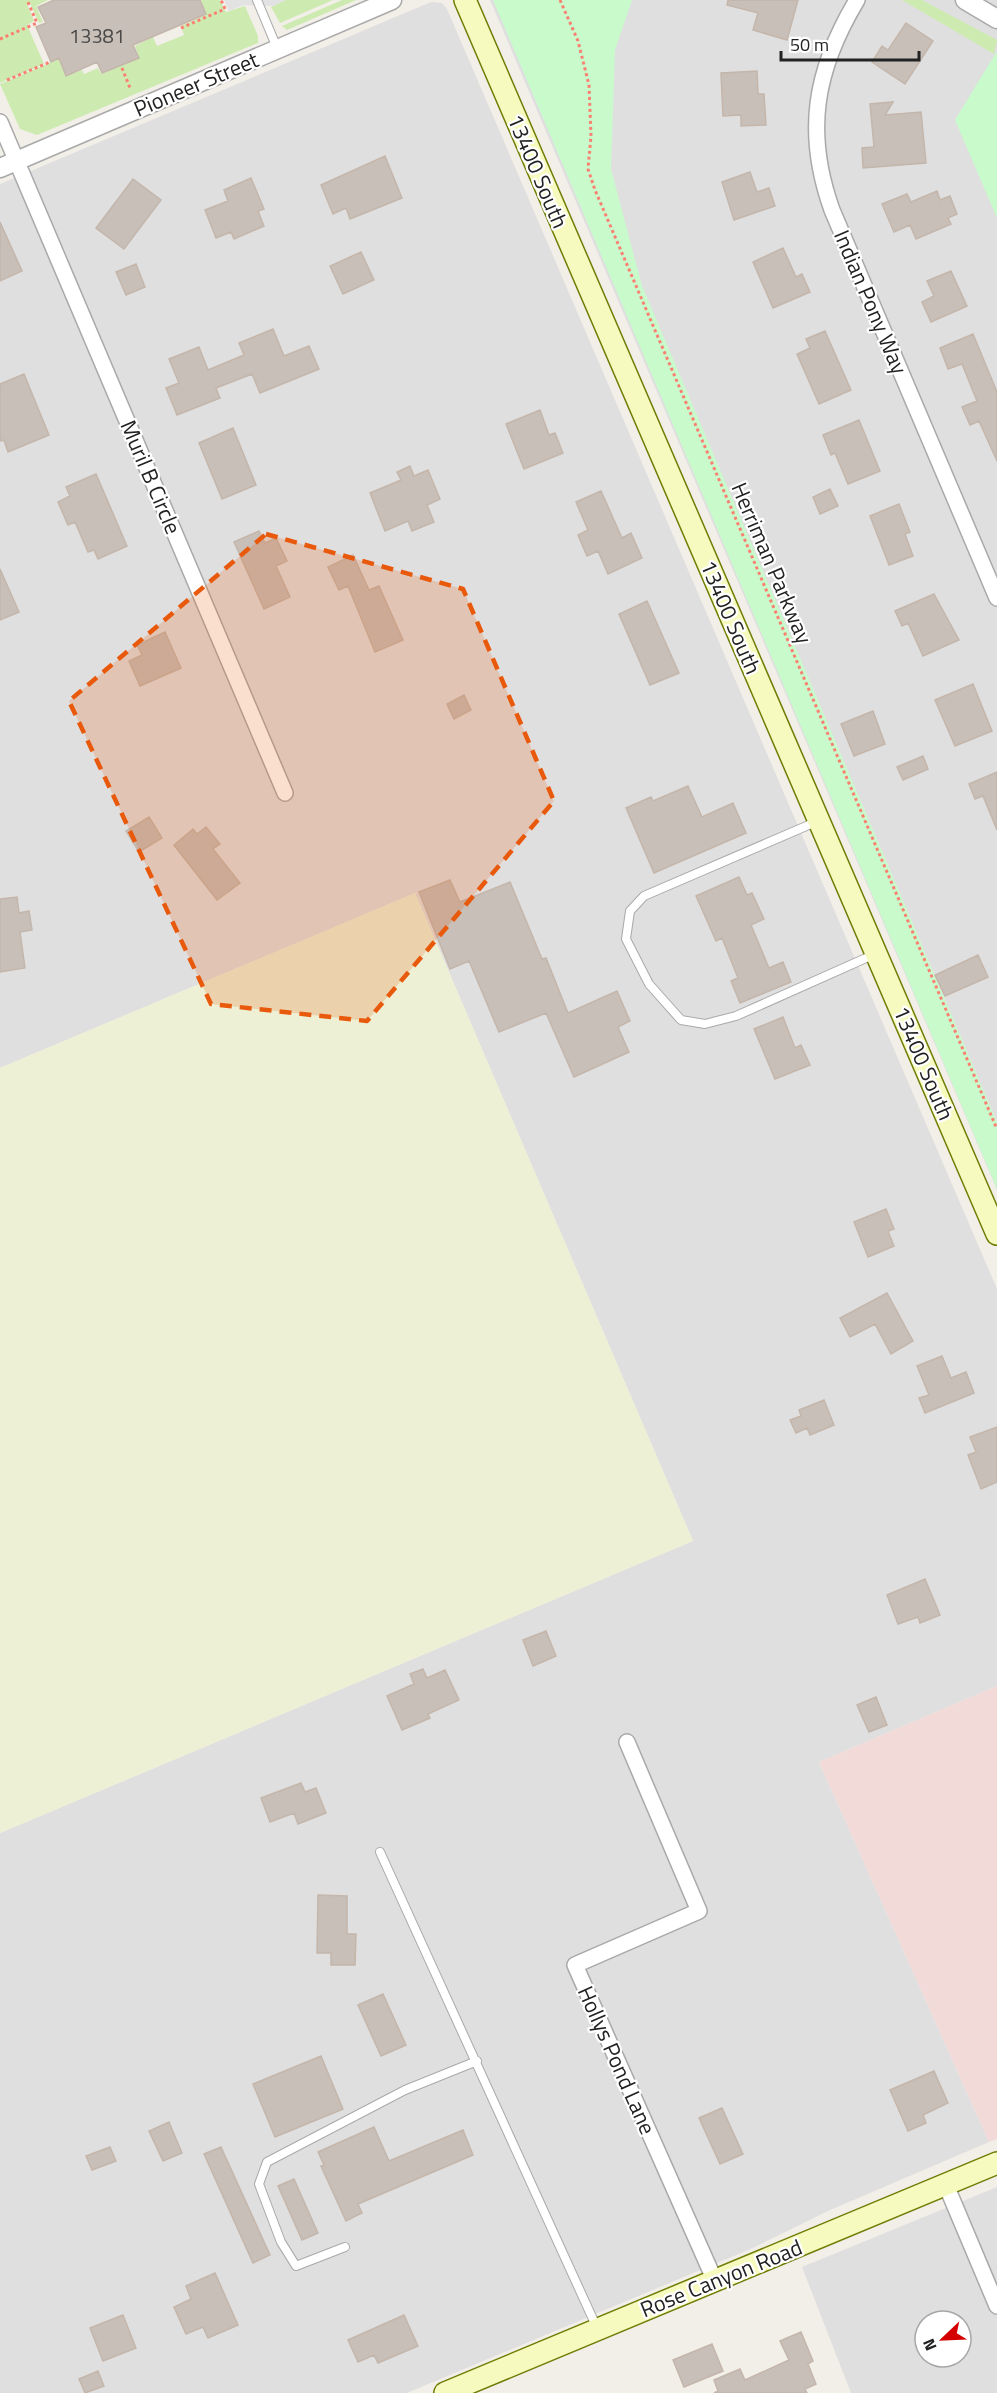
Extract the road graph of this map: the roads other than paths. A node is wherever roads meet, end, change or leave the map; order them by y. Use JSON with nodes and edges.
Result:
{"nodes":[{"id":1,"x":257,"y":0,"type":"edge"},
{"id":2,"x":392,"y":0,"type":"edge"},
{"id":3,"x":465,"y":0,"type":"edge"},
{"id":4,"x":856,"y":0,"type":"edge"},
{"id":5,"x":965,"y":0,"type":"edge"},
{"id":6,"x":997,"y":19,"type":"edge"},
{"id":7,"x":278,"y":49,"type":"junction"},
{"id":8,"x":0,"y":122,"type":"edge"},
{"id":9,"x":8,"y":164,"type":"edge"},
{"id":10,"x":997,"y":598,"type":"edge"},
{"id":11,"x":285,"y":793,"type":"dead end"},
{"id":12,"x":819,"y":820,"type":"junction"},
{"id":13,"x":877,"y":953,"type":"junction"},
{"id":14,"x":997,"y":1234,"type":"edge"},
{"id":15,"x":627,"y":1742,"type":"dead end"},
{"id":16,"x":380,"y":1852,"type":"dead end"},
{"id":17,"x":477,"y":2061,"type":"junction"},
{"id":18,"x":997,"y":2163,"type":"edge"},
{"id":19,"x":946,"y":2185,"type":"junction"},
{"id":20,"x":345,"y":2247,"type":"dead end"},
{"id":21,"x":715,"y":2281,"type":"junction"},
{"id":22,"x":997,"y":2306,"type":"edge"},
{"id":23,"x":598,"y":2329,"type":"junction"},
{"id":24,"x":445,"y":2393,"type":"edge"}],
"edges":[{"from":1,"to":7,"type":"lane"},
{"from":2,"to":7,"type":"street","name":"Pioneer Street"},
{"from":3,"to":12,"type":"main road","name":"13400 South"},
{"from":4,"to":10,"type":"street","name":"Indian Pony Way"},
{"from":5,"to":6,"type":"street"},
{"from":7,"to":9,"type":"street","name":"Pioneer Street"},
{"from":8,"to":9,"type":"street","name":"Muril B Circle"},
{"from":9,"to":11,"type":"street","name":"Muril B Circle"},
{"from":12,"to":13,"type":"main road","name":"13400 South"},
{"from":12,"to":13,"type":"lane"},
{"from":13,"to":14,"type":"main road","name":"13400 South"},
{"from":15,"to":21,"type":"street","name":"Hollys Pond Lane"},
{"from":16,"to":17,"type":"lane"},
{"from":17,"to":20,"type":"lane"},
{"from":17,"to":23,"type":"lane"},
{"from":18,"to":19,"type":"main road","name":"Rose Canyon Road"},
{"from":19,"to":21,"type":"main road","name":"Rose Canyon Road"},
{"from":19,"to":22,"type":"street"},
{"from":21,"to":23,"type":"main road","name":"Rose Canyon Road"},
{"from":23,"to":24,"type":"main road","name":"Rose Canyon Road"}]}
